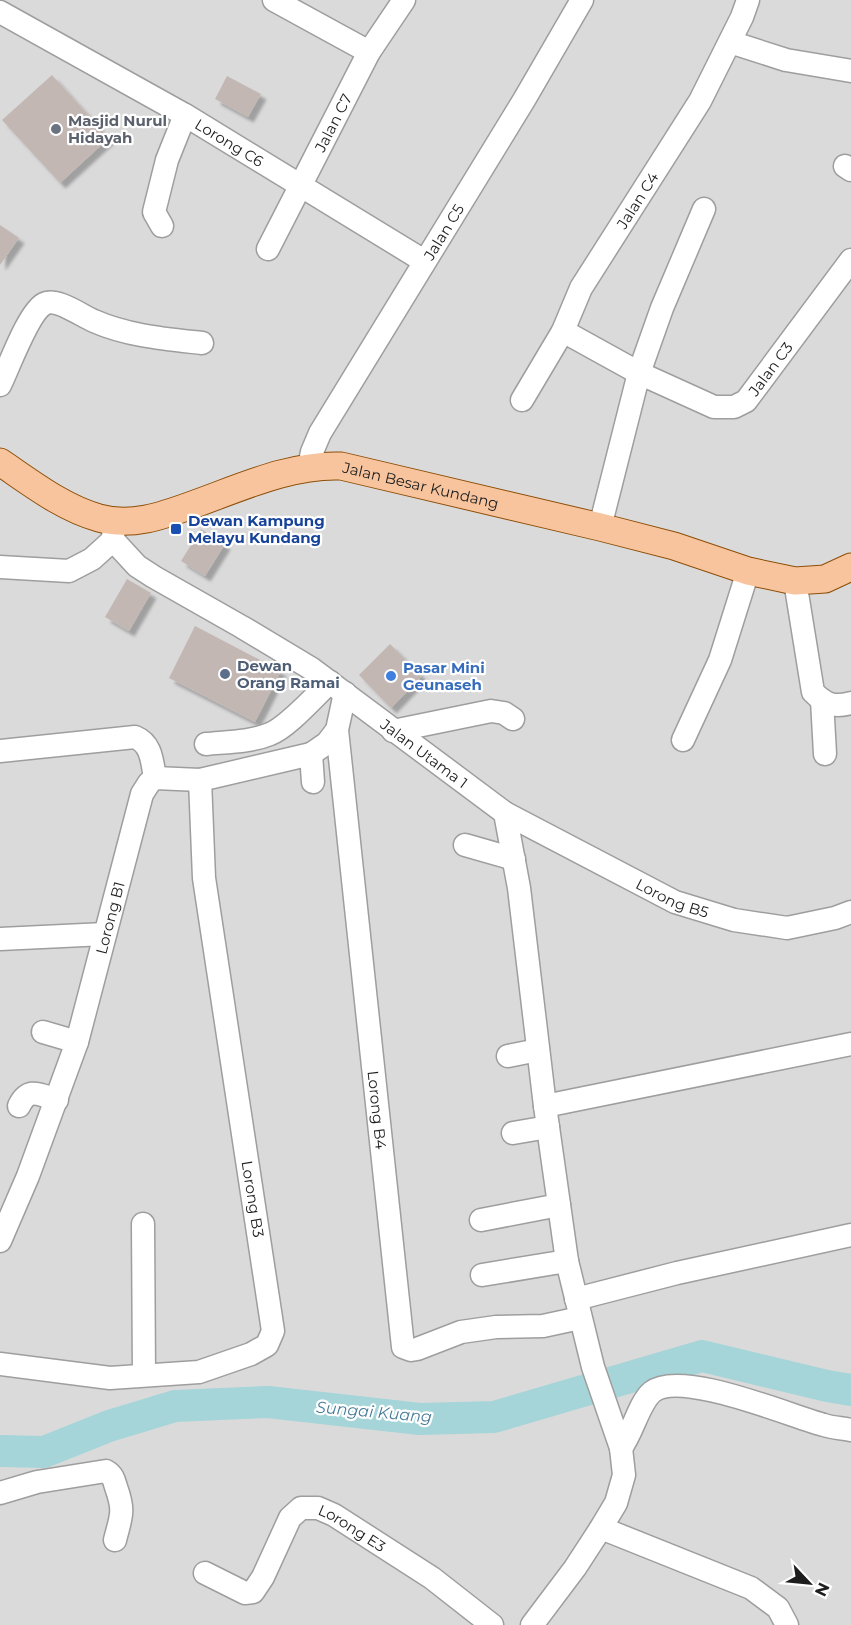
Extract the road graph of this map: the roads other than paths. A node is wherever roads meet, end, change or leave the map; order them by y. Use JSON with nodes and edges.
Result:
{"nodes":[{"id":1,"x":0,"y":0,"type":"edge"},
{"id":2,"x":274,"y":0,"type":"edge"},
{"id":3,"x":404,"y":0,"type":"edge"},
{"id":4,"x":582,"y":0,"type":"edge"},
{"id":5,"x":748,"y":0,"type":"edge"},
{"id":6,"x":0,"y":12,"type":"edge"},
{"id":7,"x":730,"y":42,"type":"junction"},
{"id":8,"x":369,"y":52,"type":"junction"},
{"id":9,"x":851,"y":71,"type":"edge"},
{"id":10,"x":185,"y":115,"type":"junction"},
{"id":11,"x":300,"y":184,"type":"junction"},
{"id":12,"x":704,"y":209,"type":"dead end"},
{"id":13,"x":162,"y":226,"type":"dead end"},
{"id":14,"x":268,"y":249,"type":"dead end"},
{"id":15,"x":851,"y":260,"type":"edge"},
{"id":16,"x":424,"y":261,"type":"junction"},
{"id":17,"x":563,"y":331,"type":"junction"},
{"id":18,"x":202,"y":343,"type":"dead end"},
{"id":19,"x":639,"y":373,"type":"junction"},
{"id":20,"x":0,"y":385,"type":"edge"},
{"id":21,"x":522,"y":400,"type":"dead end"},
{"id":22,"x":0,"y":462,"type":"edge"},
{"id":23,"x":309,"y":467,"type":"junction"},
{"id":24,"x":600,"y":527,"type":"junction"},
{"id":25,"x":113,"y":531,"type":"junction"},
{"id":26,"x":0,"y":567,"type":"edge"},
{"id":27,"x":851,"y":567,"type":"edge"},
{"id":28,"x":748,"y":571,"type":"junction"},
{"id":29,"x":795,"y":581,"type":"junction"},
{"id":30,"x":337,"y":688,"type":"junction"},
{"id":31,"x":822,"y":700,"type":"junction"},
{"id":32,"x":851,"y":704,"type":"edge"},
{"id":33,"x":513,"y":719,"type":"dead end"},
{"id":34,"x":337,"y":730,"type":"junction"},
{"id":35,"x":393,"y":731,"type":"junction"},
{"id":36,"x":682,"y":740,"type":"dead end"},
{"id":37,"x":206,"y":744,"type":"dead end"},
{"id":38,"x":0,"y":751,"type":"edge"},
{"id":39,"x":311,"y":754,"type":"junction"},
{"id":40,"x":825,"y":754,"type":"dead end"},
{"id":41,"x":155,"y":778,"type":"junction"},
{"id":42,"x":200,"y":780,"type":"junction"},
{"id":43,"x":313,"y":782,"type":"dead end"},
{"id":44,"x":505,"y":813,"type":"junction"},
{"id":45,"x":465,"y":845,"type":"dead end"},
{"id":46,"x":514,"y":859,"type":"junction"},
{"id":47,"x":851,"y":912,"type":"edge"},
{"id":48,"x":105,"y":934,"type":"junction"},
{"id":49,"x":0,"y":939,"type":"edge"},
{"id":50,"x":43,"y":1032,"type":"dead end"},
{"id":51,"x":77,"y":1042,"type":"junction"},
{"id":52,"x":851,"y":1044,"type":"edge"},
{"id":53,"x":538,"y":1050,"type":"junction"},
{"id":54,"x":508,"y":1056,"type":"dead end"},
{"id":55,"x":57,"y":1100,"type":"junction"},
{"id":56,"x":19,"y":1106,"type":"dead end"},
{"id":57,"x":546,"y":1117,"type":"junction"},
{"id":58,"x":513,"y":1133,"type":"dead end"},
{"id":59,"x":559,"y":1205,"type":"junction"},
{"id":60,"x":481,"y":1220,"type":"dead end"},
{"id":61,"x":142,"y":1224,"type":"dead end"},
{"id":62,"x":851,"y":1234,"type":"edge"},
{"id":63,"x":0,"y":1242,"type":"edge"},
{"id":64,"x":567,"y":1261,"type":"junction"},
{"id":65,"x":482,"y":1275,"type":"dead end"},
{"id":66,"x":578,"y":1308,"type":"junction"},
{"id":67,"x":0,"y":1364,"type":"edge"},
{"id":68,"x":144,"y":1376,"type":"junction"},
{"id":69,"x":851,"y":1430,"type":"edge"},
{"id":70,"x":621,"y":1448,"type":"junction"},
{"id":71,"x":0,"y":1493,"type":"edge"},
{"id":72,"x":602,"y":1528,"type":"junction"},
{"id":73,"x":115,"y":1540,"type":"dead end"},
{"id":74,"x":205,"y":1573,"type":"dead end"},
{"id":75,"x":492,"y":1625,"type":"edge"},
{"id":76,"x":532,"y":1625,"type":"edge"},
{"id":77,"x":787,"y":1625,"type":"edge"}],
"edges":[{"from":1,"to":6,"type":"street"},
{"from":2,"to":8,"type":"street"},
{"from":3,"to":8,"type":"street","name":"Jalan C7"},
{"from":4,"to":16,"type":"street","name":"Jalan C5"},
{"from":5,"to":7,"type":"street","name":"Jalan C4"},
{"from":6,"to":10,"type":"street","name":"Lorong C6"},
{"from":7,"to":9,"type":"street"},
{"from":7,"to":17,"type":"street","name":"Jalan C4"},
{"from":8,"to":11,"type":"street","name":"Jalan C7"},
{"from":10,"to":11,"type":"street","name":"Lorong C6"},
{"from":10,"to":13,"type":"street"},
{"from":11,"to":14,"type":"street","name":"Jalan C7"},
{"from":11,"to":16,"type":"street","name":"Lorong C6"},
{"from":12,"to":19,"type":"street"},
{"from":15,"to":19,"type":"street","name":"Jalan C3"},
{"from":16,"to":23,"type":"street","name":"Jalan C5"},
{"from":17,"to":19,"type":"street","name":"Jalan C3"},
{"from":17,"to":21,"type":"street","name":"Jalan C4"},
{"from":18,"to":20,"type":"street"},
{"from":19,"to":24,"type":"street"},
{"from":22,"to":25,"type":"main road","name":"Jalan Besar Kundang"},
{"from":23,"to":24,"type":"main road","name":"Jalan Besar Kundang"},
{"from":23,"to":25,"type":"main road","name":"Jalan Besar Kundang"},
{"from":24,"to":28,"type":"main road","name":"Jalan Besar Kundang"},
{"from":25,"to":26,"type":"street"},
{"from":25,"to":30,"type":"street","name":"Jalan Utama 1"},
{"from":27,"to":29,"type":"main road","name":"Jalan Besar Kundang"},
{"from":28,"to":29,"type":"main road","name":"Jalan Besar Kundang"},
{"from":28,"to":36,"type":"street"},
{"from":29,"to":31,"type":"street"},
{"from":30,"to":34,"type":"street","name":"Lorong B4"},
{"from":30,"to":35,"type":"street","name":"Jalan Utama 1"},
{"from":30,"to":37,"type":"street"},
{"from":31,"to":32,"type":"street"},
{"from":31,"to":40,"type":"street"},
{"from":33,"to":35,"type":"street"},
{"from":34,"to":39,"type":"street"},
{"from":34,"to":66,"type":"street","name":"Lorong B4"},
{"from":35,"to":44,"type":"street","name":"Jalan Utama 1"},
{"from":38,"to":41,"type":"street"},
{"from":39,"to":42,"type":"street"},
{"from":39,"to":43,"type":"street"},
{"from":41,"to":42,"type":"street"},
{"from":41,"to":48,"type":"street","name":"Lorong B1"},
{"from":42,"to":68,"type":"street","name":"Lorong B3"},
{"from":44,"to":46,"type":"street"},
{"from":44,"to":47,"type":"street","name":"Lorong B5"},
{"from":45,"to":46,"type":"street"},
{"from":46,"to":53,"type":"street"},
{"from":48,"to":49,"type":"street"},
{"from":48,"to":51,"type":"street","name":"Lorong B1"},
{"from":50,"to":51,"type":"street"},
{"from":51,"to":55,"type":"street","name":"Lorong B1"},
{"from":52,"to":57,"type":"street"},
{"from":53,"to":54,"type":"street"},
{"from":53,"to":57,"type":"street"},
{"from":55,"to":56,"type":"street"},
{"from":55,"to":63,"type":"street","name":"Lorong B1"},
{"from":57,"to":58,"type":"street"},
{"from":57,"to":59,"type":"street"},
{"from":59,"to":60,"type":"street"},
{"from":59,"to":64,"type":"street"},
{"from":61,"to":68,"type":"street"},
{"from":62,"to":66,"type":"street"},
{"from":64,"to":65,"type":"street"},
{"from":64,"to":66,"type":"street"},
{"from":66,"to":70,"type":"street"},
{"from":67,"to":68,"type":"street","name":"Lorong B3"},
{"from":69,"to":70,"type":"street"},
{"from":70,"to":72,"type":"street"},
{"from":71,"to":73,"type":"street"},
{"from":72,"to":76,"type":"street"},
{"from":72,"to":77,"type":"street"},
{"from":74,"to":75,"type":"street","name":"Lorong E3"}]}
